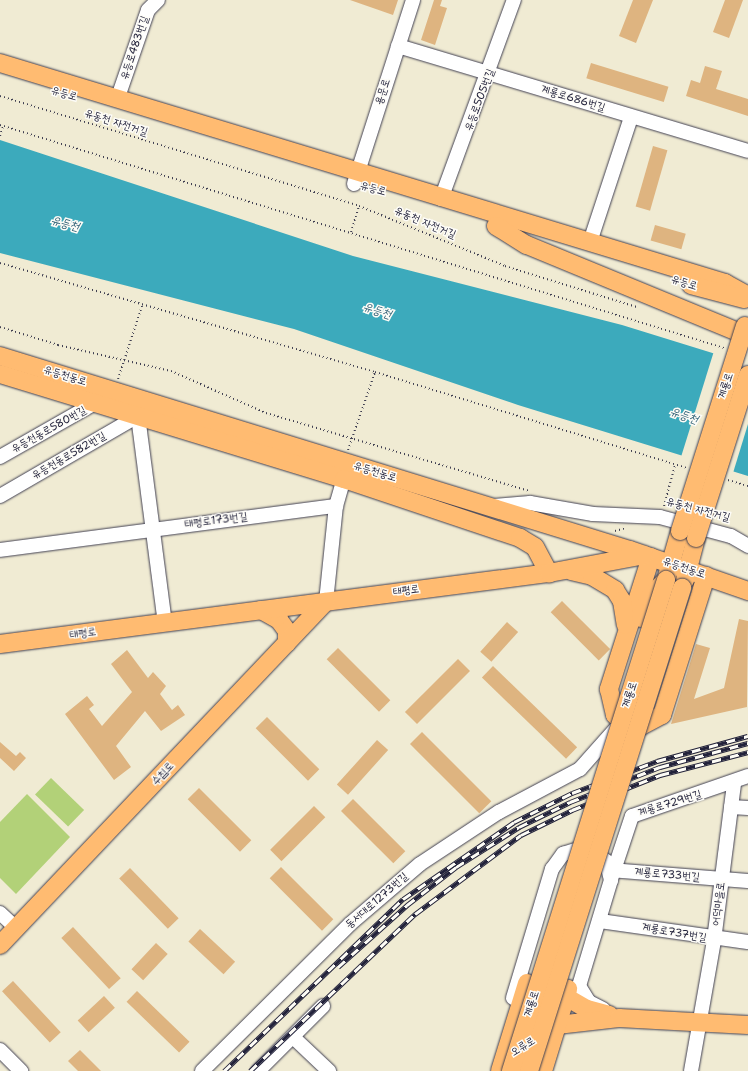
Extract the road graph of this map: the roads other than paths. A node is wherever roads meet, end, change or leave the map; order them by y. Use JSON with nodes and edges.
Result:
{"nodes":[{"id":1,"x":158,"y":0,"type":"edge"},
{"id":2,"x":413,"y":0,"type":"edge"},
{"id":3,"x":514,"y":0,"type":"edge"},
{"id":4,"x":398,"y":46,"type":"junction"},
{"id":5,"x":0,"y":64,"type":"edge"},
{"id":6,"x":490,"y":74,"type":"junction"},
{"id":7,"x":0,"y":75,"type":"edge"},
{"id":8,"x":118,"y":100,"type":"junction"},
{"id":9,"x":631,"y":117,"type":"junction"},
{"id":10,"x":748,"y":152,"type":"edge"},
{"id":11,"x":356,"y":178,"type":"junction"},
{"id":12,"x":442,"y":199,"type":"junction"},
{"id":13,"x":496,"y":226,"type":"junction"},
{"id":14,"x":590,"y":242,"type":"junction"},
{"id":15,"x":748,"y":298,"type":"edge"},
{"id":16,"x":747,"y":327,"type":"edge"},
{"id":17,"x":0,"y":356,"type":"edge"},
{"id":18,"x":0,"y":374,"type":"edge"},
{"id":19,"x":748,"y":375,"type":"edge"},
{"id":20,"x":98,"y":402,"type":"junction"},
{"id":21,"x":138,"y":416,"type":"junction"},
{"id":22,"x":0,"y":457,"type":"edge"},
{"id":23,"x":347,"y":465,"type":"junction"},
{"id":24,"x":0,"y":496,"type":"edge"},
{"id":25,"x":336,"y":506,"type":"junction"},
{"id":26,"x":488,"y":507,"type":"junction"},
{"id":27,"x":153,"y":529,"type":"junction"},
{"id":28,"x":688,"y":535,"type":"junction"},
{"id":29,"x":748,"y":546,"type":"edge"},
{"id":30,"x":0,"y":550,"type":"edge"},
{"id":31,"x":648,"y":556,"type":"junction"},
{"id":32,"x":670,"y":563,"type":"junction"},
{"id":33,"x":688,"y":569,"type":"junction"},
{"id":34,"x":566,"y":570,"type":"junction"},
{"id":35,"x":549,"y":572,"type":"junction"},
{"id":36,"x":706,"y":576,"type":"junction"},
{"id":37,"x":666,"y":580,"type":"junction"},
{"id":38,"x":682,"y":588,"type":"junction"},
{"id":39,"x":748,"y":591,"type":"edge"},
{"id":40,"x":326,"y":602,"type":"junction"},
{"id":41,"x":261,"y":610,"type":"junction"},
{"id":42,"x":166,"y":623,"type":"junction"},
{"id":43,"x":624,"y":637,"type":"junction"},
{"id":44,"x":287,"y":643,"type":"junction"},
{"id":45,"x":0,"y":644,"type":"edge"},
{"id":46,"x":622,"y":722,"type":"junction"},
{"id":47,"x":748,"y":776,"type":"edge"},
{"id":48,"x":734,"y":784,"type":"junction"},
{"id":49,"x":731,"y":807,"type":"junction"},
{"id":50,"x":748,"y":808,"type":"edge"},
{"id":51,"x":610,"y":871,"type":"junction"},
{"id":52,"x":722,"y":880,"type":"junction"},
{"id":53,"x":748,"y":881,"type":"edge"},
{"id":54,"x":0,"y":914,"type":"edge"},
{"id":55,"x":600,"y":921,"type":"junction"},
{"id":56,"x":16,"y":928,"type":"junction"},
{"id":57,"x":714,"y":940,"type":"junction"},
{"id":58,"x":748,"y":942,"type":"edge"},
{"id":59,"x":0,"y":945,"type":"edge"},
{"id":60,"x":571,"y":991,"type":"junction"},
{"id":61,"x":324,"y":1006,"type":"dead end"},
{"id":62,"x":619,"y":1018,"type":"junction"},
{"id":63,"x":697,"y":1023,"type":"junction"},
{"id":64,"x":557,"y":1025,"type":"junction"},
{"id":65,"x":748,"y":1025,"type":"edge"},
{"id":66,"x":293,"y":1037,"type":"junction"},
{"id":67,"x":0,"y":1050,"type":"edge"},
{"id":68,"x":502,"y":1068,"type":"edge"},
{"id":69,"x":20,"y":1070,"type":"edge"},
{"id":70,"x":202,"y":1071,"type":"edge"},
{"id":71,"x":258,"y":1071,"type":"edge"},
{"id":72,"x":329,"y":1071,"type":"edge"},
{"id":73,"x":529,"y":1071,"type":"edge"},
{"id":74,"x":543,"y":1071,"type":"edge"},
{"id":75,"x":692,"y":1071,"type":"edge"}],
"edges":[{"from":1,"to":8,"type":"street","name":"유등로483번길"},
{"from":2,"to":4,"type":"street","name":"용문로"},
{"from":3,"to":6,"type":"street","name":"유등로505번길"},
{"from":4,"to":6,"type":"street","name":"계룡로686번길"},
{"from":4,"to":11,"type":"street","name":"용문로"},
{"from":5,"to":8,"type":"main road","name":"유등로"},
{"from":6,"to":9,"type":"street","name":"계룡로686번길"},
{"from":6,"to":12,"type":"street","name":"유등로505번길"},
{"from":7,"to":11,"type":"main road","name":"유등로"},
{"from":8,"to":11,"type":"main road","name":"유등로"},
{"from":9,"to":10,"type":"street","name":"계룡로686번길"},
{"from":9,"to":14,"type":"street"},
{"from":11,"to":12,"type":"main road","name":"유등로"},
{"from":11,"to":13,"type":"main road","name":"유등로"},
{"from":12,"to":14,"type":"main road","name":"유등로"},
{"from":13,"to":15,"type":"main road","name":"유등로"},
{"from":13,"to":16,"type":"main road"},
{"from":14,"to":15,"type":"main road","name":"유등로"},
{"from":16,"to":28,"type":"main road","name":"계룡로","bridge":true},
{"from":17,"to":23,"type":"main road","name":"유등천동로"},
{"from":18,"to":20,"type":"main road","name":"유등천동로"},
{"from":19,"to":28,"type":"main road","name":"계룡로","bridge":true},
{"from":20,"to":21,"type":"main road","name":"유등천동로"},
{"from":20,"to":22,"type":"street","name":"유등천동로580번길"},
{"from":21,"to":23,"type":"main road","name":"유등천동로"},
{"from":21,"to":24,"type":"street","name":"유등천동로582번길"},
{"from":21,"to":27,"type":"street"},
{"from":23,"to":25,"type":"street"},
{"from":23,"to":26,"type":"main road","name":"유등천동로"},
{"from":23,"to":35,"type":"main road","name":"유등천동로"},
{"from":25,"to":27,"type":"street","name":"태평로173번길"},
{"from":25,"to":40,"type":"street"},
{"from":26,"to":29,"type":"street"},
{"from":26,"to":31,"type":"main road","name":"유등천동로"},
{"from":27,"to":30,"type":"street","name":"태평로173번길"},
{"from":27,"to":42,"type":"street"},
{"from":28,"to":32,"type":"main road","name":"계룡로"},
{"from":28,"to":33,"type":"main road","name":"계룡로"},
{"from":31,"to":32,"type":"main road","name":"유등천동로"},
{"from":31,"to":34,"type":"main road","name":"태평로"},
{"from":31,"to":43,"type":"main road"},
{"from":32,"to":33,"type":"main road","name":"유등천동로"},
{"from":32,"to":37,"type":"main road","name":"계룡로"},
{"from":33,"to":36,"type":"main road","name":"유등천동로"},
{"from":33,"to":38,"type":"main road","name":"계룡로"},
{"from":34,"to":35,"type":"main road","name":"태평로"},
{"from":34,"to":43,"type":"main road"},
{"from":35,"to":40,"type":"main road","name":"태평로"},
{"from":36,"to":39,"type":"main road","name":"유등천동로"},
{"from":36,"to":46,"type":"main road"},
{"from":37,"to":68,"type":"main road","name":"계룡로","bridge":true},
{"from":37,"to":68,"type":"main road"},
{"from":38,"to":60,"type":"main road"},
{"from":38,"to":73,"type":"main road","name":"계룡로","bridge":true},
{"from":40,"to":41,"type":"main road","name":"태평로"},
{"from":40,"to":44,"type":"main road","name":"수침로"},
{"from":41,"to":42,"type":"main road","name":"태평로"},
{"from":41,"to":44,"type":"main road"},
{"from":42,"to":45,"type":"main road","name":"태평로"},
{"from":43,"to":46,"type":"main road"},
{"from":44,"to":56,"type":"main road","name":"수침로"},
{"from":46,"to":70,"type":"street","name":"동서대로1273번길"},
{"from":47,"to":48,"type":"street","name":"계룡로729번길"},
{"from":48,"to":49,"type":"street","name":"어덕마을로"},
{"from":48,"to":51,"type":"street","name":"계룡로729번길"},
{"from":49,"to":50,"type":"street"},
{"from":49,"to":52,"type":"street","name":"어덕마을로"},
{"from":51,"to":52,"type":"street","name":"계룡로733번길"},
{"from":51,"to":55,"type":"street"},
{"from":51,"to":68,"type":"street"},
{"from":52,"to":53,"type":"street","name":"계룡로733번길"},
{"from":52,"to":57,"type":"street","name":"어덕마을로"},
{"from":54,"to":56,"type":"street"},
{"from":55,"to":57,"type":"street","name":"계룡로737번길"},
{"from":55,"to":60,"type":"street"},
{"from":56,"to":59,"type":"main road","name":"수침로"},
{"from":57,"to":58,"type":"street","name":"계룡로737번길"},
{"from":57,"to":63,"type":"street","name":"어덕마을로"},
{"from":60,"to":62,"type":"main road"},
{"from":60,"to":64,"type":"main road"},
{"from":61,"to":66,"type":"street"},
{"from":62,"to":63,"type":"main road"},
{"from":62,"to":64,"type":"main road"},
{"from":63,"to":65,"type":"main road"},
{"from":63,"to":75,"type":"street","name":"어덕마을로"},
{"from":64,"to":68,"type":"street","name":"오류로"},
{"from":64,"to":74,"type":"main road"},
{"from":66,"to":71,"type":"street"},
{"from":66,"to":72,"type":"street"},
{"from":67,"to":69,"type":"street"}]}
